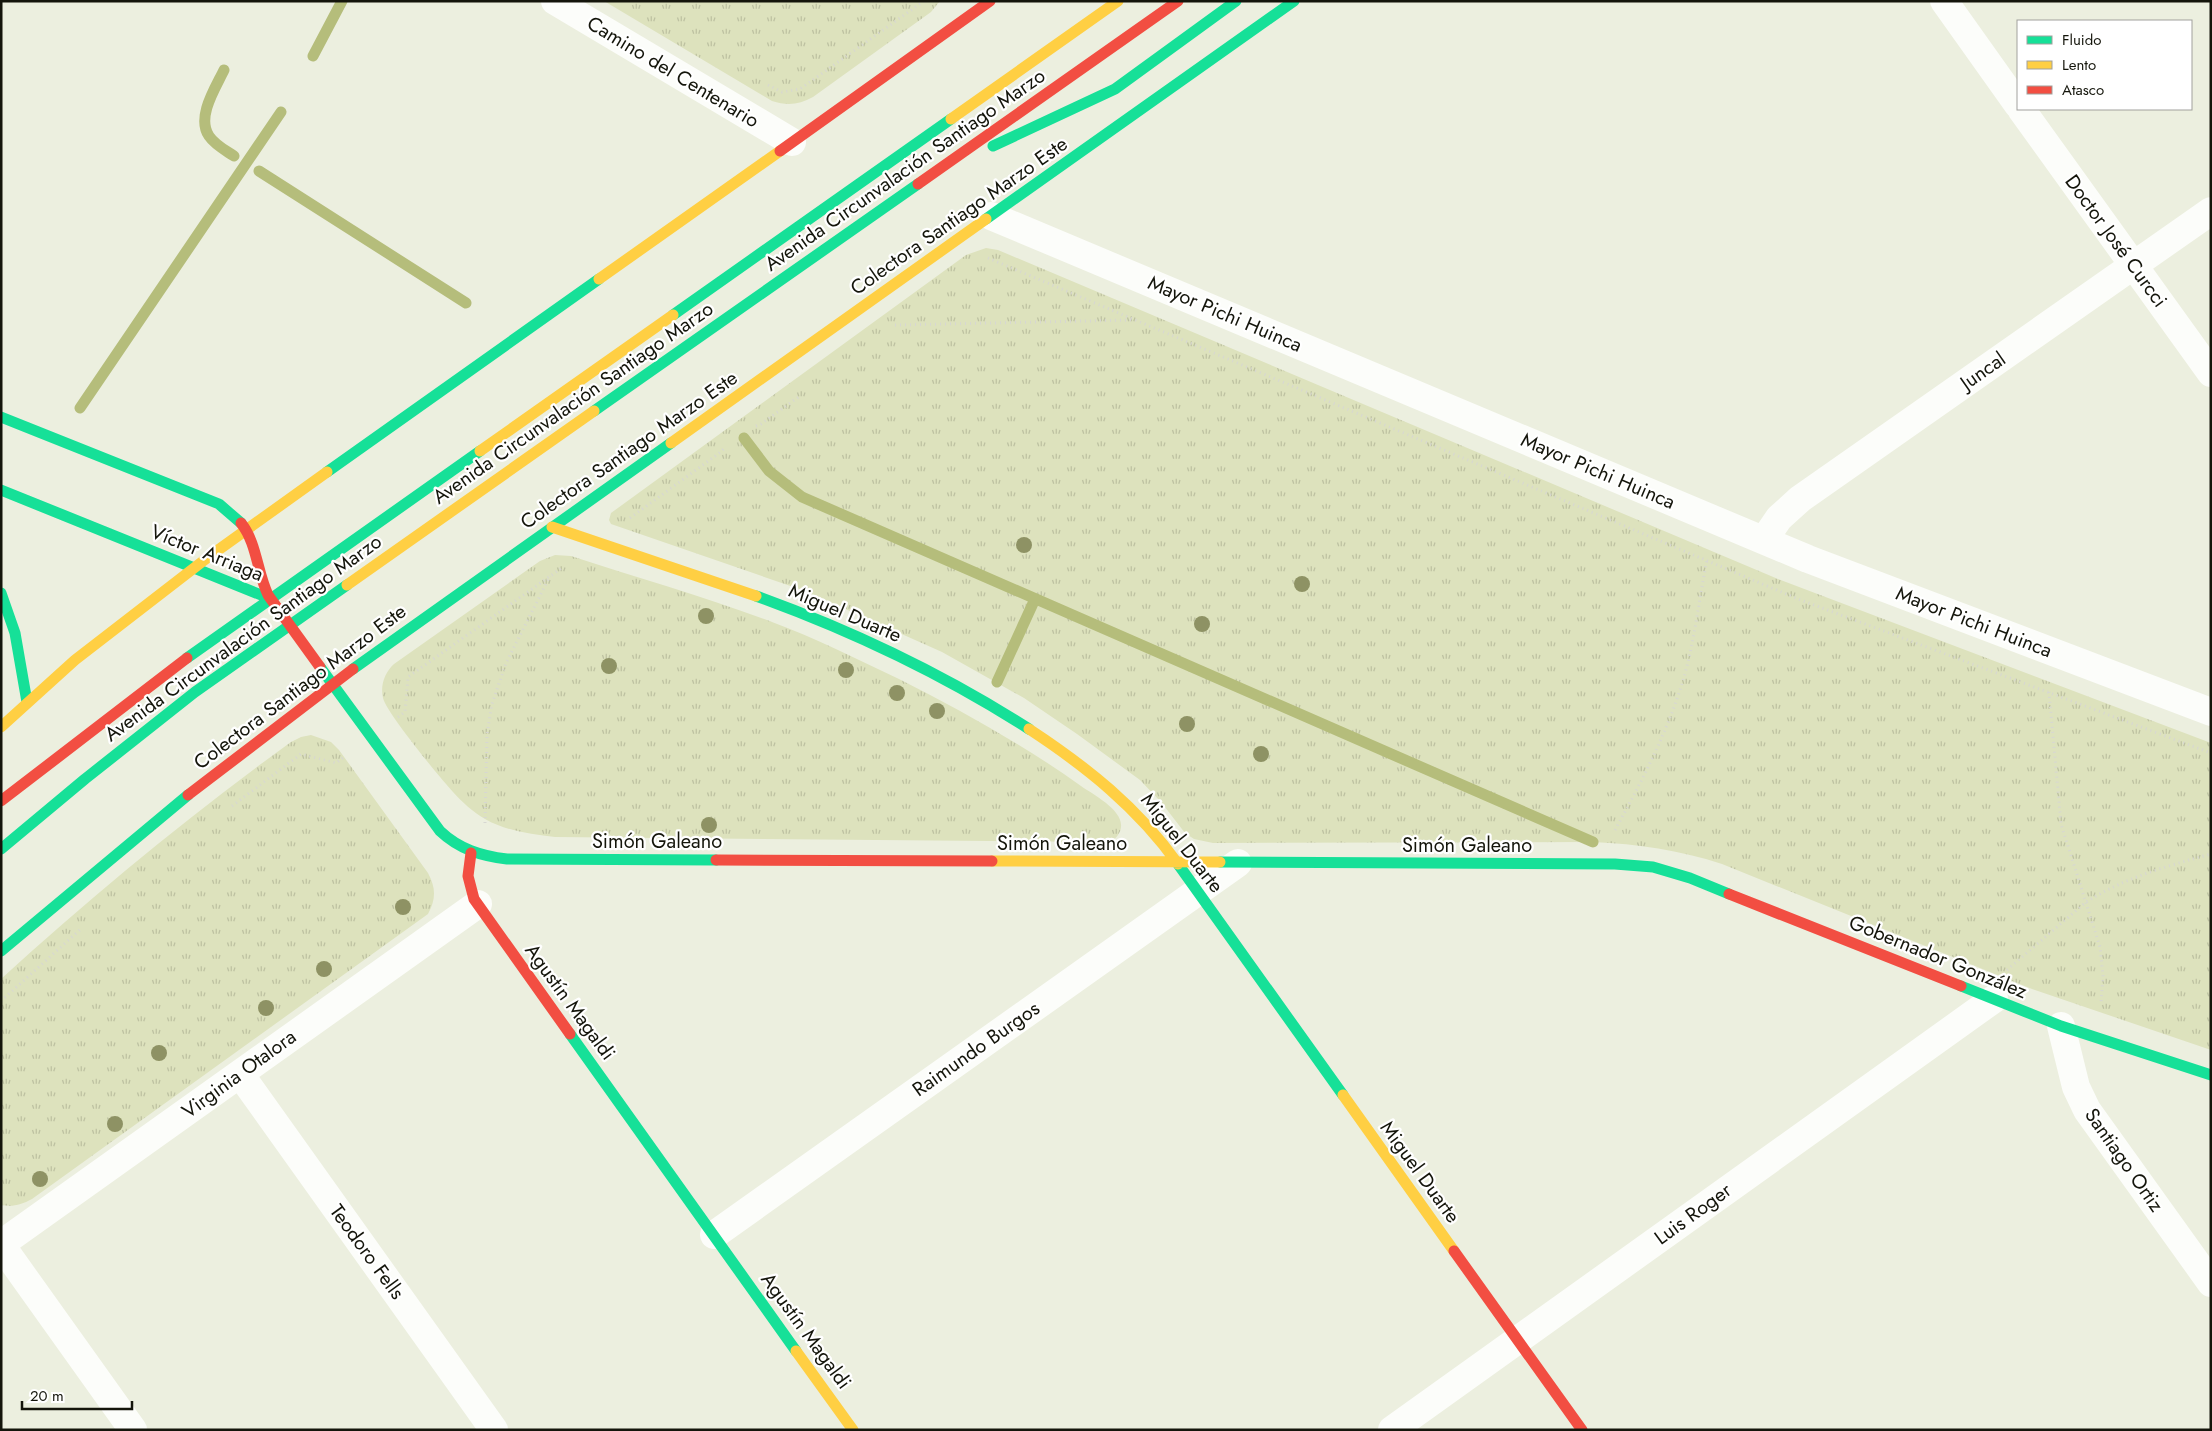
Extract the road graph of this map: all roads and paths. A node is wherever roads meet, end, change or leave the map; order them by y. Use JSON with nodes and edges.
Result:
{"nodes":[{"id":1,"x":555,"y":1,"type":"edge"},
{"id":2,"x":924,"y":1,"type":"edge"},
{"id":3,"x":990,"y":1,"type":"edge"},
{"id":4,"x":1118,"y":1,"type":"edge"},
{"id":5,"x":1178,"y":1,"type":"edge"},
{"id":6,"x":1236,"y":1,"type":"edge"},
{"id":7,"x":1294,"y":1,"type":"edge"},
{"id":8,"x":1944,"y":1,"type":"edge"},
{"id":9,"x":768,"y":85,"type":"dead end"},
{"id":10,"x":2017,"y":104,"type":"edge"},
{"id":11,"x":2022,"y":110,"type":"edge"},
{"id":12,"x":792,"y":142,"type":"junction"},
{"id":13,"x":932,"y":174,"type":"junction"},
{"id":14,"x":2211,"y":211,"type":"edge"},
{"id":15,"x":991,"y":216,"type":"junction"},
{"id":16,"x":988,"y":258,"type":"dead end"},
{"id":17,"x":2133,"y":265,"type":"junction"},
{"id":18,"x":1136,"y":320,"type":"junction"},
{"id":19,"x":895,"y":326,"type":"dead end"},
{"id":20,"x":2211,"y":373,"type":"edge"},
{"id":21,"x":1,"y":417,"type":"edge"},
{"id":22,"x":1,"y":490,"type":"edge"},
{"id":23,"x":552,"y":527,"type":"junction"},
{"id":24,"x":246,"y":530,"type":"junction"},
{"id":25,"x":1764,"y":540,"type":"junction"},
{"id":26,"x":1707,"y":560,"type":"junction"},
{"id":27,"x":569,"y":562,"type":"dead end"},
{"id":28,"x":194,"y":568,"type":"junction"},
{"id":29,"x":550,"y":576,"type":"junction"},
{"id":30,"x":1,"y":593,"type":"edge"},
{"id":31,"x":272,"y":599,"type":"junction"},
{"id":32,"x":290,"y":625,"type":"junction"},
{"id":33,"x":333,"y":683,"type":"junction"},
{"id":34,"x":2049,"y":692,"type":"junction"},
{"id":35,"x":27,"y":702,"type":"junction"},
{"id":36,"x":2211,"y":712,"type":"edge"},
{"id":37,"x":396,"y":719,"type":"dead end"},
{"id":38,"x":1,"y":726,"type":"edge"},
{"id":39,"x":2211,"y":753,"type":"edge"},
{"id":40,"x":344,"y":757,"type":"dead end"},
{"id":41,"x":1,"y":801,"type":"edge"},
{"id":42,"x":229,"y":808,"type":"dead end"},
{"id":43,"x":1,"y":849,"type":"edge"},
{"id":44,"x":471,"y":853,"type":"junction"},
{"id":45,"x":2211,"y":854,"type":"edge"},
{"id":46,"x":1176,"y":862,"type":"junction"},
{"id":47,"x":1238,"y":863,"type":"junction"},
{"id":48,"x":1597,"y":864,"type":"junction"},
{"id":49,"x":1653,"y":867,"type":"joint"},
{"id":50,"x":1197,"y":892,"type":"junction"},
{"id":51,"x":2086,"y":902,"type":"junction"},
{"id":52,"x":478,"y":904,"type":"junction"},
{"id":53,"x":86,"y":924,"type":"dead end"},
{"id":54,"x":1,"y":951,"type":"edge"},
{"id":55,"x":1994,"y":999,"type":"junction"},
{"id":56,"x":1,"y":1001,"type":"edge"},
{"id":57,"x":2073,"y":1030,"type":"junction"},
{"id":58,"x":240,"y":1074,"type":"junction"},
{"id":59,"x":2211,"y":1075,"type":"edge"},
{"id":60,"x":714,"y":1235,"type":"junction"},
{"id":61,"x":1,"y":1244,"type":"edge"},
{"id":62,"x":2211,"y":1283,"type":"edge"},
{"id":63,"x":1517,"y":1340,"type":"junction"},
{"id":64,"x":133,"y":1430,"type":"edge"},
{"id":65,"x":494,"y":1430,"type":"edge"},
{"id":66,"x":853,"y":1430,"type":"edge"},
{"id":67,"x":1392,"y":1430,"type":"edge"},
{"id":68,"x":1582,"y":1430,"type":"edge"}],
"edges":[{"from":1,"to":12,"type":"street","name":"Camino del Centenario"},
{"from":2,"to":9,"type":"path"},
{"from":3,"to":12,"type":"main road"},
{"from":4,"to":31,"type":"main road","name":"Avenida Circunvalación Santiago Marzo"},
{"from":5,"to":13,"type":"main road","name":"Avenida Circunvalación Santiago Marzo"},
{"from":6,"to":13,"type":"main road"},
{"from":7,"to":15,"type":"main road","name":"Colectora Santiago Marzo Este"},
{"from":8,"to":10,"type":"street"},
{"from":11,"to":17,"type":"street","name":"Doctor José Curcci"},
{"from":12,"to":24,"type":"main road"},
{"from":13,"to":32,"type":"main road","name":"Avenida Circunvalación Santiago Marzo"},
{"from":14,"to":17,"type":"street","name":"Juncal"},
{"from":15,"to":23,"type":"main road","name":"Colectora Santiago Marzo Este"},
{"from":15,"to":25,"type":"street","name":"Mayor Pichi Huinca"},
{"from":16,"to":18,"type":"path"},
{"from":17,"to":20,"type":"street","name":"Doctor José Curcci"},
{"from":17,"to":25,"type":"street","name":"Juncal"},
{"from":18,"to":19,"type":"path"},
{"from":18,"to":26,"type":"path"},
{"from":21,"to":24,"type":"main road","name":"Víctor Arriaga"},
{"from":22,"to":28,"type":"main road","name":"Víctor Arriaga"},
{"from":23,"to":33,"type":"main road","name":"Colectora Santiago Marzo Este"},
{"from":23,"to":46,"type":"main road","name":"Miguel Duarte"},
{"from":24,"to":28,"type":"main road"},
{"from":24,"to":31,"type":"main road","name":"Víctor Arriaga"},
{"from":25,"to":36,"type":"street","name":"Mayor Pichi Huinca"},
{"from":26,"to":34,"type":"path"},
{"from":26,"to":48,"type":"path"},
{"from":27,"to":29,"type":"path"},
{"from":28,"to":31,"type":"main road","name":"Víctor Arriaga"},
{"from":28,"to":35,"type":"main road"},
{"from":29,"to":37,"type":"path"},
{"from":29,"to":44,"type":"path"},
{"from":30,"to":35,"type":"main road"},
{"from":31,"to":32,"type":"main road"},
{"from":31,"to":41,"type":"main road","name":"Avenida Circunvalación Santiago Marzo"},
{"from":32,"to":33,"type":"main road"},
{"from":32,"to":43,"type":"main road","name":"Avenida Circunvalación Santiago Marzo"},
{"from":33,"to":44,"type":"main road"},
{"from":33,"to":54,"type":"main road","name":"Colectora Santiago Marzo Este"},
{"from":34,"to":39,"type":"path"},
{"from":34,"to":51,"type":"path"},
{"from":35,"to":38,"type":"main road"},
{"from":40,"to":42,"type":"path"},
{"from":44,"to":46,"type":"main road","name":"Simón Galeano"},
{"from":44,"to":52,"type":"main road","name":"Agustín Magaldi"},
{"from":45,"to":51,"type":"path"},
{"from":46,"to":47,"type":"main road","name":"Simón Galeano"},
{"from":46,"to":50,"type":"main road","name":"Miguel Duarte"},
{"from":47,"to":48,"type":"main road","name":"Simón Galeano"},
{"from":47,"to":50,"type":"street","name":"Raimundo Burgos"},
{"from":48,"to":49,"type":"main road","name":"Simón Galeano"},
{"from":49,"to":55,"type":"main road","name":"Gobernador González"},
{"from":50,"to":60,"type":"street","name":"Raimundo Burgos"},
{"from":50,"to":63,"type":"main road","name":"Miguel Duarte"},
{"from":51,"to":55,"type":"path"},
{"from":51,"to":57,"type":"path"},
{"from":52,"to":58,"type":"street","name":"Virginia Otalora"},
{"from":52,"to":60,"type":"main road","name":"Agustín Magaldi"},
{"from":53,"to":56,"type":"path"},
{"from":55,"to":57,"type":"main road","name":"Gobernador González"},
{"from":55,"to":63,"type":"street","name":"Luis Roger"},
{"from":57,"to":59,"type":"main road","name":"Gobernador González"},
{"from":57,"to":62,"type":"street","name":"Santiago Ortiz"},
{"from":58,"to":61,"type":"street","name":"Virginia Otalora"},
{"from":58,"to":65,"type":"street","name":"Teodoro Fells"},
{"from":60,"to":66,"type":"main road","name":"Agustín Magaldi"},
{"from":61,"to":64,"type":"street"},
{"from":63,"to":67,"type":"street","name":"Luis Roger"},
{"from":63,"to":68,"type":"main road","name":"Miguel Duarte"}]}
